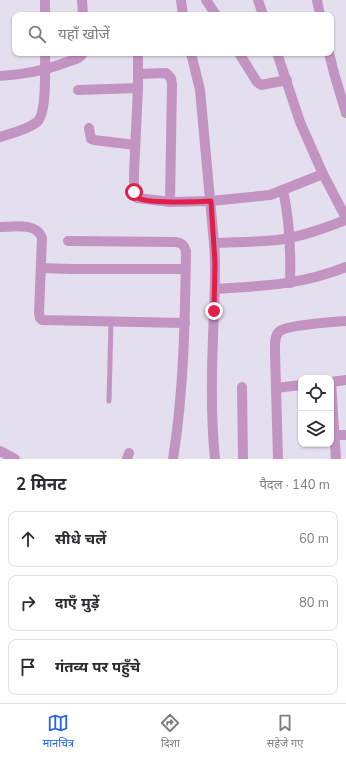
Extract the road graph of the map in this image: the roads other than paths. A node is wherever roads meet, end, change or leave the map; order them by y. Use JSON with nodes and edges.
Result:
{"nodes":[{"id":1,"x":45,"y":0,"type":"edge"},
{"id":2,"x":82,"y":0,"type":"edge"},
{"id":3,"x":181,"y":0,"type":"edge"},
{"id":4,"x":206,"y":0,"type":"edge"},
{"id":5,"x":258,"y":0,"type":"edge"},
{"id":6,"x":317,"y":0,"type":"edge"},
{"id":7,"x":45,"y":12,"type":"edge"},
{"id":8,"x":83,"y":12,"type":"edge"},
{"id":9,"x":183,"y":12,"type":"edge"},
{"id":10,"x":214,"y":12,"type":"edge"},
{"id":11,"x":262,"y":12,"type":"edge"},
{"id":12,"x":319,"y":12,"type":"edge"},
{"id":13,"x":45,"y":56,"type":"edge"},
{"id":14,"x":80,"y":56,"type":"edge"},
{"id":15,"x":138,"y":56,"type":"edge"},
{"id":16,"x":192,"y":56,"type":"edge"},
{"id":17,"x":241,"y":56,"type":"edge"},
{"id":18,"x":278,"y":56,"type":"edge"},
{"id":19,"x":330,"y":56,"type":"edge"},
{"id":20,"x":45,"y":70,"type":"junction"},
{"id":21,"x":138,"y":74,"type":"junction"},
{"id":22,"x":0,"y":76,"type":"edge"},
{"id":23,"x":287,"y":80,"type":"junction"},
{"id":24,"x":138,"y":88,"type":"junction"},
{"id":25,"x":78,"y":90,"type":"dead end"},
{"id":26,"x":346,"y":113,"type":"edge"},
{"id":27,"x":89,"y":128,"type":"dead end"},
{"id":28,"x":0,"y":137,"type":"edge"},
{"id":29,"x":135,"y":145,"type":"junction"},
{"id":30,"x":323,"y":174,"type":"junction"},
{"id":31,"x":283,"y":190,"type":"junction"},
{"id":32,"x":211,"y":201,"type":"junction"},
{"id":33,"x":170,"y":202,"type":"junction"},
{"id":34,"x":346,"y":219,"type":"edge"},
{"id":35,"x":0,"y":227,"type":"edge"},
{"id":36,"x":290,"y":238,"type":"junction"},
{"id":37,"x":68,"y":241,"type":"dead end"},
{"id":38,"x":214,"y":243,"type":"junction"},
{"id":39,"x":346,"y":267,"type":"edge"},
{"id":40,"x":41,"y":268,"type":"junction"},
{"id":41,"x":186,"y":269,"type":"junction"},
{"id":42,"x":290,"y":283,"type":"junction"},
{"id":43,"x":215,"y":289,"type":"junction"},
{"id":44,"x":346,"y":321,"type":"edge"},
{"id":45,"x":111,"y":322,"type":"junction"},
{"id":46,"x":185,"y":323,"type":"junction"},
{"id":47,"x":346,"y":380,"type":"edge"},
{"id":48,"x":334,"y":382,"type":"edge"},
{"id":49,"x":298,"y":385,"type":"edge"},
{"id":50,"x":242,"y":387,"type":"dead end"},
{"id":51,"x":276,"y":388,"type":"junction"},
{"id":52,"x":109,"y":401,"type":"dead end"},
{"id":53,"x":334,"y":435,"type":"joint"},
{"id":54,"x":346,"y":435,"type":"edge"},
{"id":55,"x":0,"y":451,"type":"edge"},
{"id":56,"x":15,"y":459,"type":"edge"},
{"id":57,"x":173,"y":459,"type":"edge"},
{"id":58,"x":214,"y":459,"type":"edge"},
{"id":59,"x":243,"y":459,"type":"edge"},
{"id":60,"x":278,"y":459,"type":"edge"},
{"id":61,"x":336,"y":459,"type":"edge"}],
"edges":[{"from":1,"to":7,"type":"street"},
{"from":2,"to":8,"type":"street"},
{"from":3,"to":9,"type":"street"},
{"from":4,"to":10,"type":"street"},
{"from":5,"to":11,"type":"street"},
{"from":6,"to":12,"type":"street"},
{"from":13,"to":20,"type":"street"},
{"from":14,"to":20,"type":"street"},
{"from":15,"to":21,"type":"street"},
{"from":16,"to":32,"type":"street"},
{"from":17,"to":23,"type":"street"},
{"from":18,"to":23,"type":"street"},
{"from":19,"to":26,"type":"street"},
{"from":20,"to":22,"type":"street"},
{"from":20,"to":28,"type":"street"},
{"from":21,"to":24,"type":"street"},
{"from":21,"to":33,"type":"street"},
{"from":23,"to":30,"type":"street"},
{"from":24,"to":25,"type":"street"},
{"from":24,"to":29,"type":"street"},
{"from":27,"to":29,"type":"street"},
{"from":29,"to":33,"type":"street"},
{"from":30,"to":31,"type":"street"},
{"from":30,"to":34,"type":"street"},
{"from":31,"to":32,"type":"street"},
{"from":31,"to":36,"type":"street"},
{"from":32,"to":33,"type":"street"},
{"from":32,"to":38,"type":"street"},
{"from":34,"to":36,"type":"street"},
{"from":35,"to":40,"type":"street"},
{"from":36,"to":38,"type":"street"},
{"from":36,"to":42,"type":"street"},
{"from":37,"to":41,"type":"street"},
{"from":38,"to":43,"type":"street"},
{"from":39,"to":42,"type":"street"},
{"from":40,"to":41,"type":"street"},
{"from":40,"to":45,"type":"street"},
{"from":41,"to":46,"type":"street"},
{"from":42,"to":43,"type":"street"},
{"from":43,"to":58,"type":"street"},
{"from":44,"to":51,"type":"street"},
{"from":45,"to":46,"type":"street"},
{"from":45,"to":52,"type":"lane"},
{"from":46,"to":57,"type":"street"},
{"from":47,"to":48,"type":"street"},
{"from":49,"to":51,"type":"street"},
{"from":50,"to":59,"type":"street"},
{"from":51,"to":60,"type":"street"},
{"from":53,"to":54,"type":"street"},
{"from":53,"to":61,"type":"street"},
{"from":55,"to":56,"type":"street"}]}
